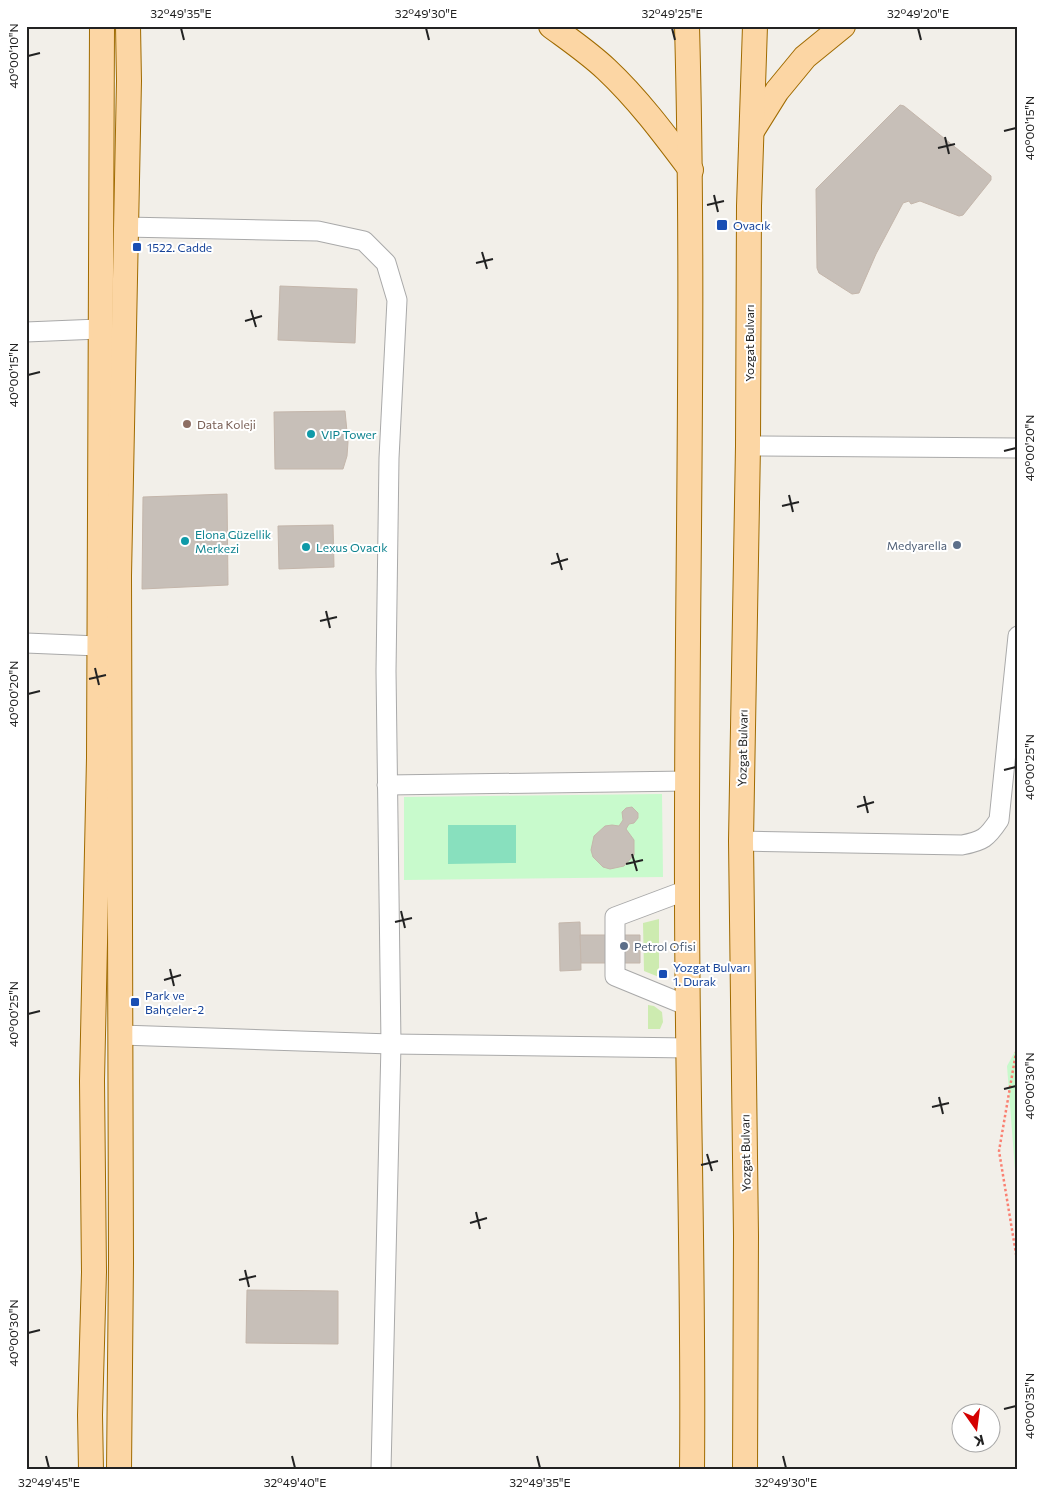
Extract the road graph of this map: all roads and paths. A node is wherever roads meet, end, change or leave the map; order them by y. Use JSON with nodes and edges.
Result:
{"nodes":[{"id":1,"x":102,"y":26,"type":"edge"},
{"id":2,"x":128,"y":26,"type":"edge"},
{"id":3,"x":551,"y":26,"type":"edge"},
{"id":4,"x":687,"y":26,"type":"edge"},
{"id":5,"x":755,"y":26,"type":"edge"},
{"id":6,"x":843,"y":26,"type":"edge"},
{"id":7,"x":752,"y":133,"type":"junction"},
{"id":8,"x":691,"y":170,"type":"junction"},
{"id":9,"x":125,"y":227,"type":"junction"},
{"id":10,"x":99,"y":329,"type":"junction"},
{"id":11,"x":26,"y":332,"type":"edge"},
{"id":12,"x":748,"y":446,"type":"junction"},
{"id":13,"x":1018,"y":448,"type":"edge"},
{"id":14,"x":1018,"y":636,"type":"edge"},
{"id":15,"x":26,"y":643,"type":"edge"},
{"id":16,"x":98,"y":646,"type":"junction"},
{"id":17,"x":688,"y":781,"type":"junction"},
{"id":18,"x":387,"y":785,"type":"junction"},
{"id":19,"x":741,"y":841,"type":"junction"},
{"id":20,"x":687,"y":890,"type":"junction"},
{"id":21,"x":688,"y":1006,"type":"junction"},
{"id":22,"x":121,"y":1035,"type":"junction"},
{"id":23,"x":1018,"y":1041,"type":"edge"},
{"id":24,"x":391,"y":1044,"type":"junction"},
{"id":25,"x":688,"y":1048,"type":"junction"},
{"id":26,"x":1018,"y":1266,"type":"edge"},
{"id":27,"x":91,"y":1470,"type":"edge"},
{"id":28,"x":119,"y":1470,"type":"edge"},
{"id":29,"x":381,"y":1470,"type":"edge"},
{"id":30,"x":692,"y":1470,"type":"edge"},
{"id":31,"x":745,"y":1470,"type":"edge"}],
"edges":[{"from":1,"to":10,"type":"main road"},
{"from":2,"to":9,"type":"main road"},
{"from":3,"to":8,"type":"main road"},
{"from":4,"to":8,"type":"main road"},
{"from":5,"to":7,"type":"main road","name":"Yozgat Bulvarı"},
{"from":6,"to":7,"type":"main road"},
{"from":7,"to":12,"type":"main road","name":"Yozgat Bulvarı"},
{"from":8,"to":17,"type":"main road"},
{"from":9,"to":18,"type":"street"},
{"from":9,"to":22,"type":"main road"},
{"from":10,"to":11,"type":"street"},
{"from":10,"to":16,"type":"main road"},
{"from":12,"to":13,"type":"street"},
{"from":12,"to":19,"type":"main road","name":"Yozgat Bulvarı"},
{"from":14,"to":19,"type":"street"},
{"from":15,"to":16,"type":"street"},
{"from":16,"to":27,"type":"main road"},
{"from":17,"to":18,"type":"street"},
{"from":17,"to":20,"type":"main road"},
{"from":18,"to":24,"type":"street"},
{"from":19,"to":31,"type":"main road","name":"Yozgat Bulvarı"},
{"from":20,"to":21,"type":"main road"},
{"from":20,"to":21,"type":"street"},
{"from":21,"to":25,"type":"main road"},
{"from":22,"to":24,"type":"street"},
{"from":22,"to":28,"type":"main road"},
{"from":23,"to":26,"type":"path"},
{"from":24,"to":25,"type":"street"},
{"from":24,"to":29,"type":"street"},
{"from":25,"to":30,"type":"main road"}]}
